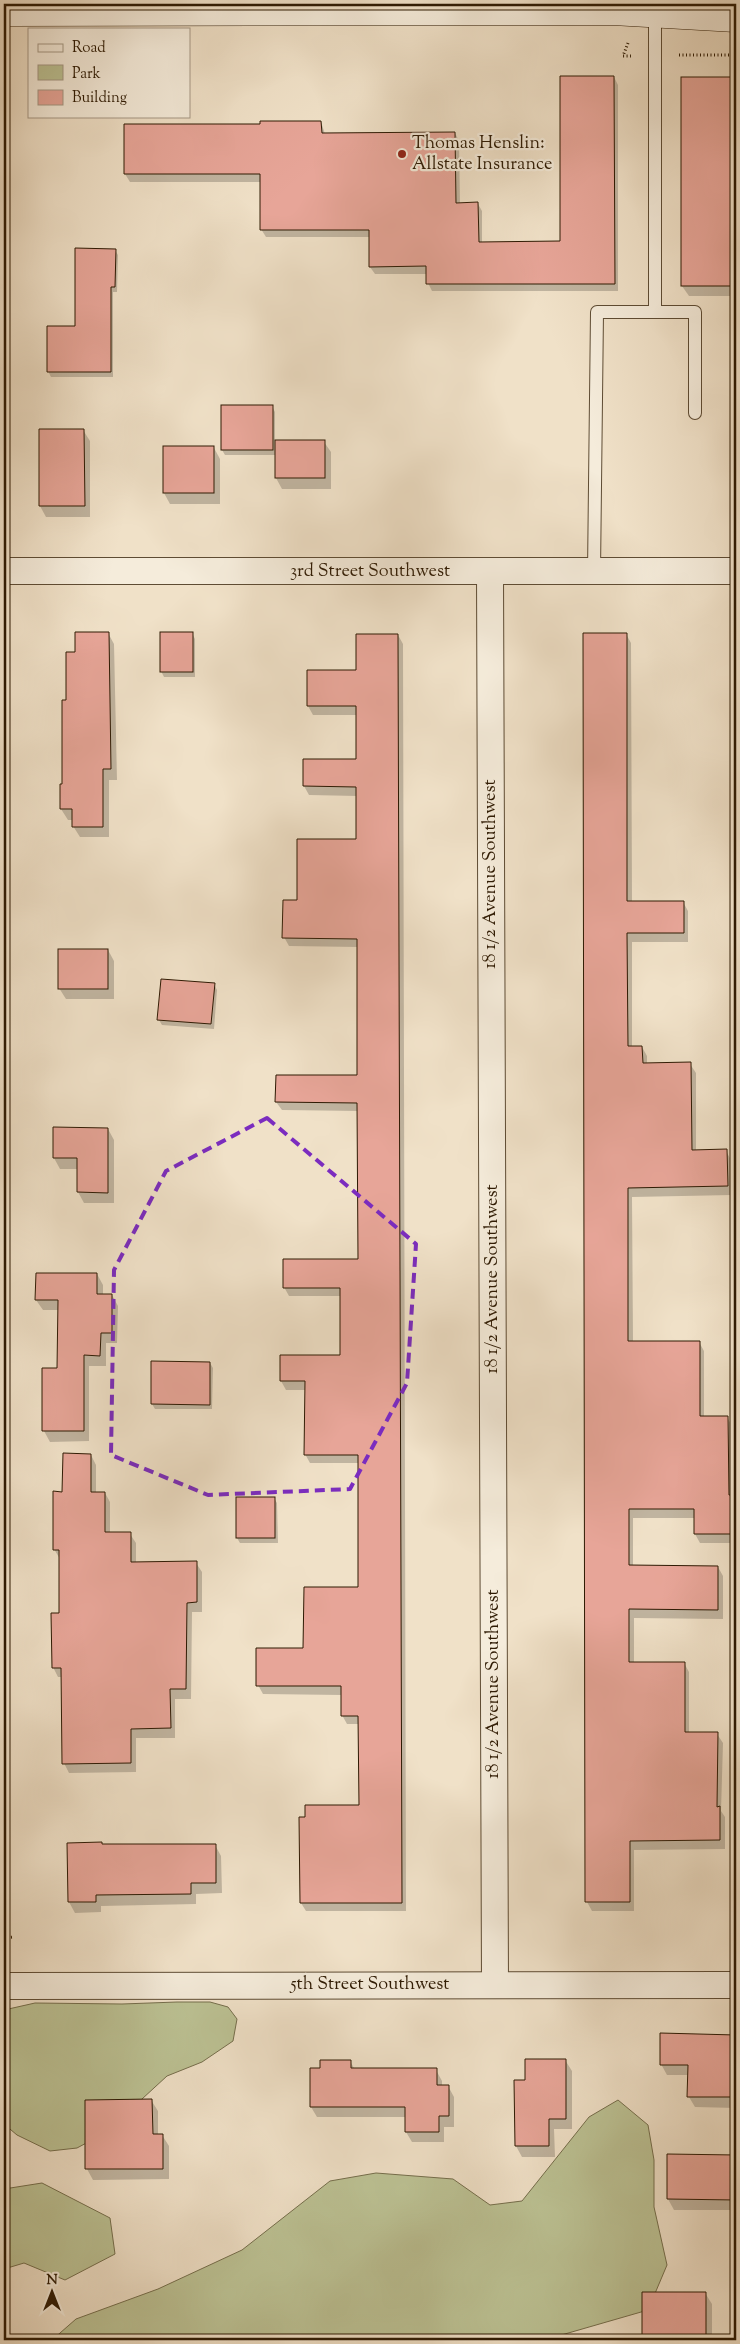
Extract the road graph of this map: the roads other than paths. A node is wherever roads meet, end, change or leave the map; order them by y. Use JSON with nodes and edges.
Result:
{"nodes":[{"id":1,"x":613,"y":7,"type":"edge"},
{"id":2,"x":4,"y":12,"type":"edge"},
{"id":3,"x":654,"y":13,"type":"junction"},
{"id":4,"x":736,"y":18,"type":"edge"},
{"id":5,"x":655,"y":311,"type":"junction"},
{"id":6,"x":695,"y":413,"type":"dead end"},
{"id":7,"x":4,"y":571,"type":"edge"},
{"id":8,"x":736,"y":571,"type":"edge"},
{"id":9,"x":490,"y":572,"type":"junction"},
{"id":10,"x":594,"y":572,"type":"junction"},
{"id":11,"x":495,"y":1985,"type":"junction"},
{"id":12,"x":736,"y":1985,"type":"edge"},
{"id":13,"x":4,"y":1986,"type":"edge"}],
"edges":[{"from":1,"to":2,"type":"main road"},
{"from":1,"to":3,"type":"main road"},
{"from":3,"to":4,"type":"main road"},
{"from":3,"to":5,"type":"lane"},
{"from":5,"to":6,"type":"lane"},
{"from":5,"to":10,"type":"lane"},
{"from":7,"to":9,"type":"street","name":"3rd Street Southwest"},
{"from":8,"to":10,"type":"street","name":"3rd Street Southwest"},
{"from":9,"to":10,"type":"street","name":"3rd Street Southwest"},
{"from":9,"to":11,"type":"street","name":"18 1/2 Avenue Southwest"},
{"from":11,"to":12,"type":"street","name":"5th Street Southwest"},
{"from":11,"to":13,"type":"street","name":"5th Street Southwest"}]}
